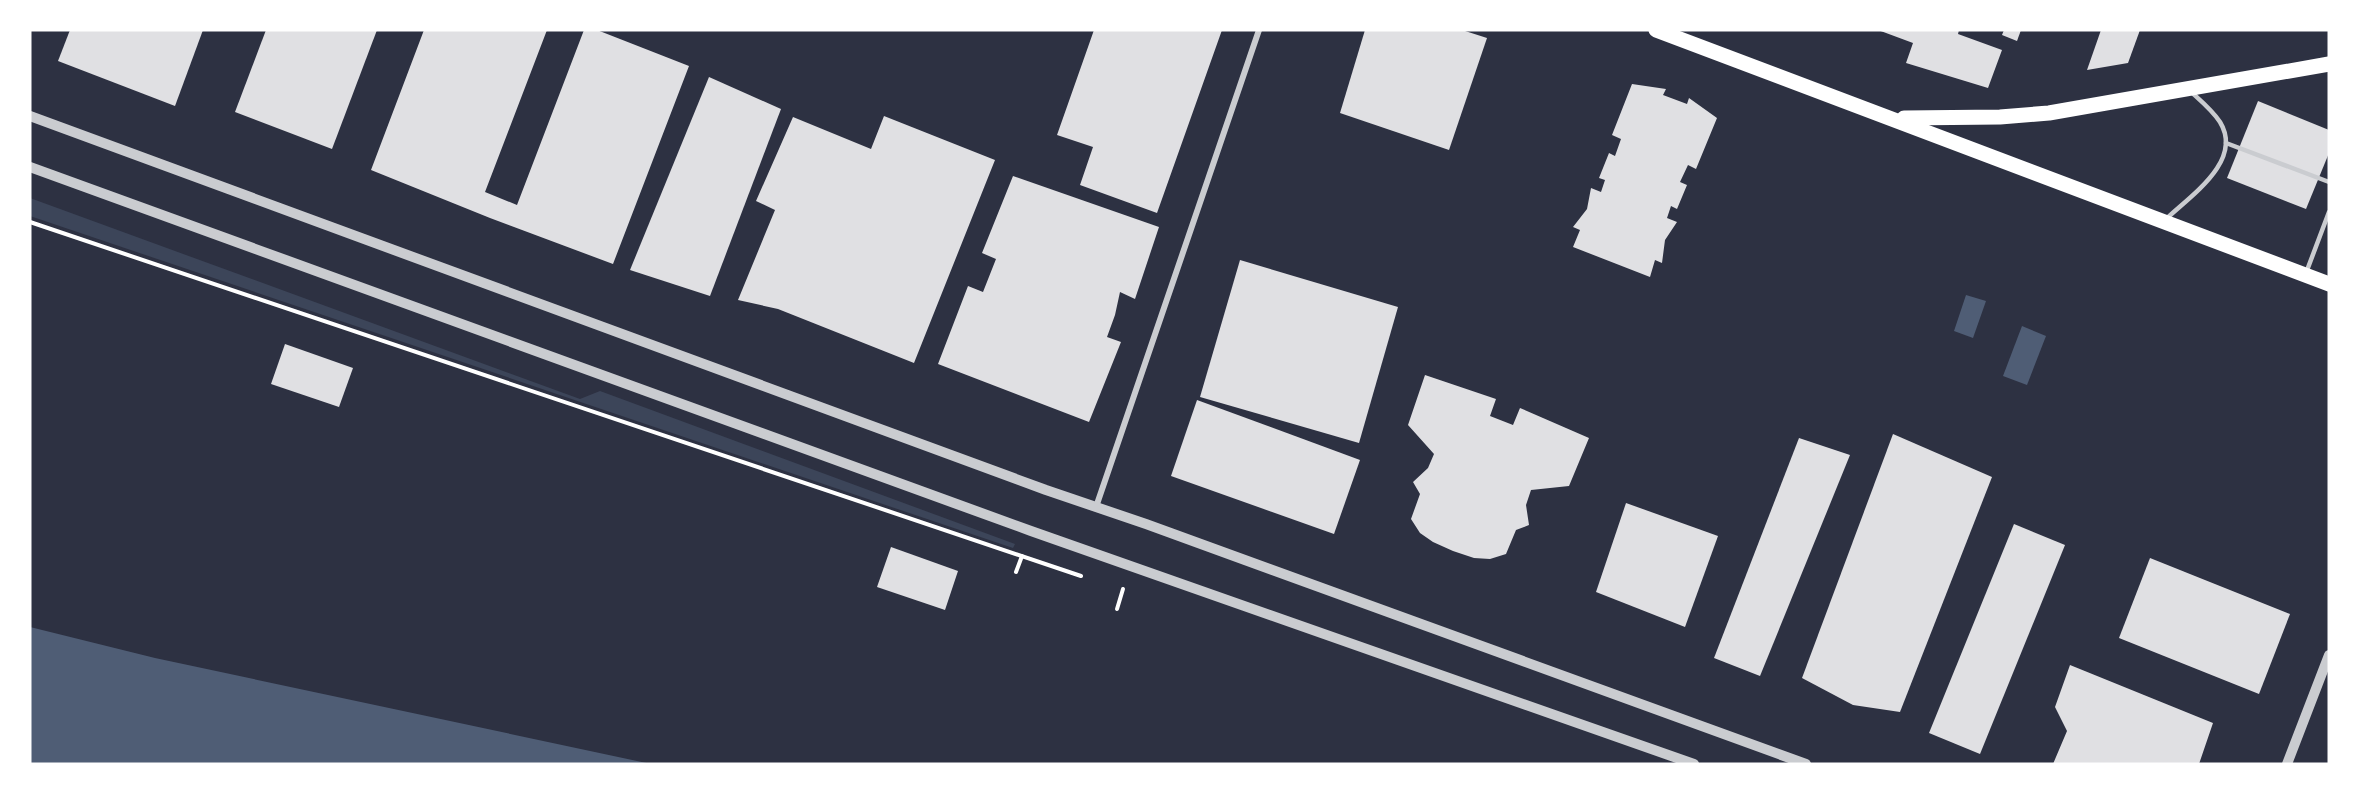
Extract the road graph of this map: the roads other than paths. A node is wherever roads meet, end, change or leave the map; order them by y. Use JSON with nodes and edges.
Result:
{"nodes":[{"id":1,"x":1259,"y":30,"type":"edge"},
{"id":2,"x":1656,"y":30,"type":"edge"},
{"id":3,"x":2329,"y":64,"type":"edge"},
{"id":4,"x":2187,"y":88,"type":"junction"},
{"id":5,"x":30,"y":116,"type":"edge"},
{"id":6,"x":1893,"y":118,"type":"junction"},
{"id":7,"x":2226,"y":142,"type":"junction"},
{"id":8,"x":30,"y":167,"type":"edge"},
{"id":9,"x":2329,"y":182,"type":"edge"},
{"id":10,"x":2329,"y":212,"type":"edge"},
{"id":11,"x":2163,"y":222,"type":"junction"},
{"id":12,"x":2306,"y":275,"type":"junction"},
{"id":13,"x":2329,"y":284,"type":"edge"},
{"id":14,"x":1096,"y":507,"type":"junction"},
{"id":15,"x":2329,"y":655,"type":"edge"},
{"id":16,"x":1694,"y":764,"type":"edge"},
{"id":17,"x":1806,"y":764,"type":"edge"},
{"id":18,"x":2287,"y":764,"type":"edge"}],
"edges":[{"from":1,"to":14,"type":"street"},
{"from":2,"to":6,"type":"main road"},
{"from":3,"to":4,"type":"main road"},
{"from":4,"to":6,"type":"main road"},
{"from":4,"to":7,"type":"lane"},
{"from":5,"to":14,"type":"street"},
{"from":6,"to":11,"type":"main road"},
{"from":7,"to":9,"type":"lane"},
{"from":7,"to":11,"type":"lane"},
{"from":8,"to":16,"type":"street"},
{"from":10,"to":12,"type":"lane"},
{"from":11,"to":12,"type":"main road"},
{"from":12,"to":13,"type":"main road"},
{"from":14,"to":17,"type":"street"},
{"from":15,"to":18,"type":"street"}]}
